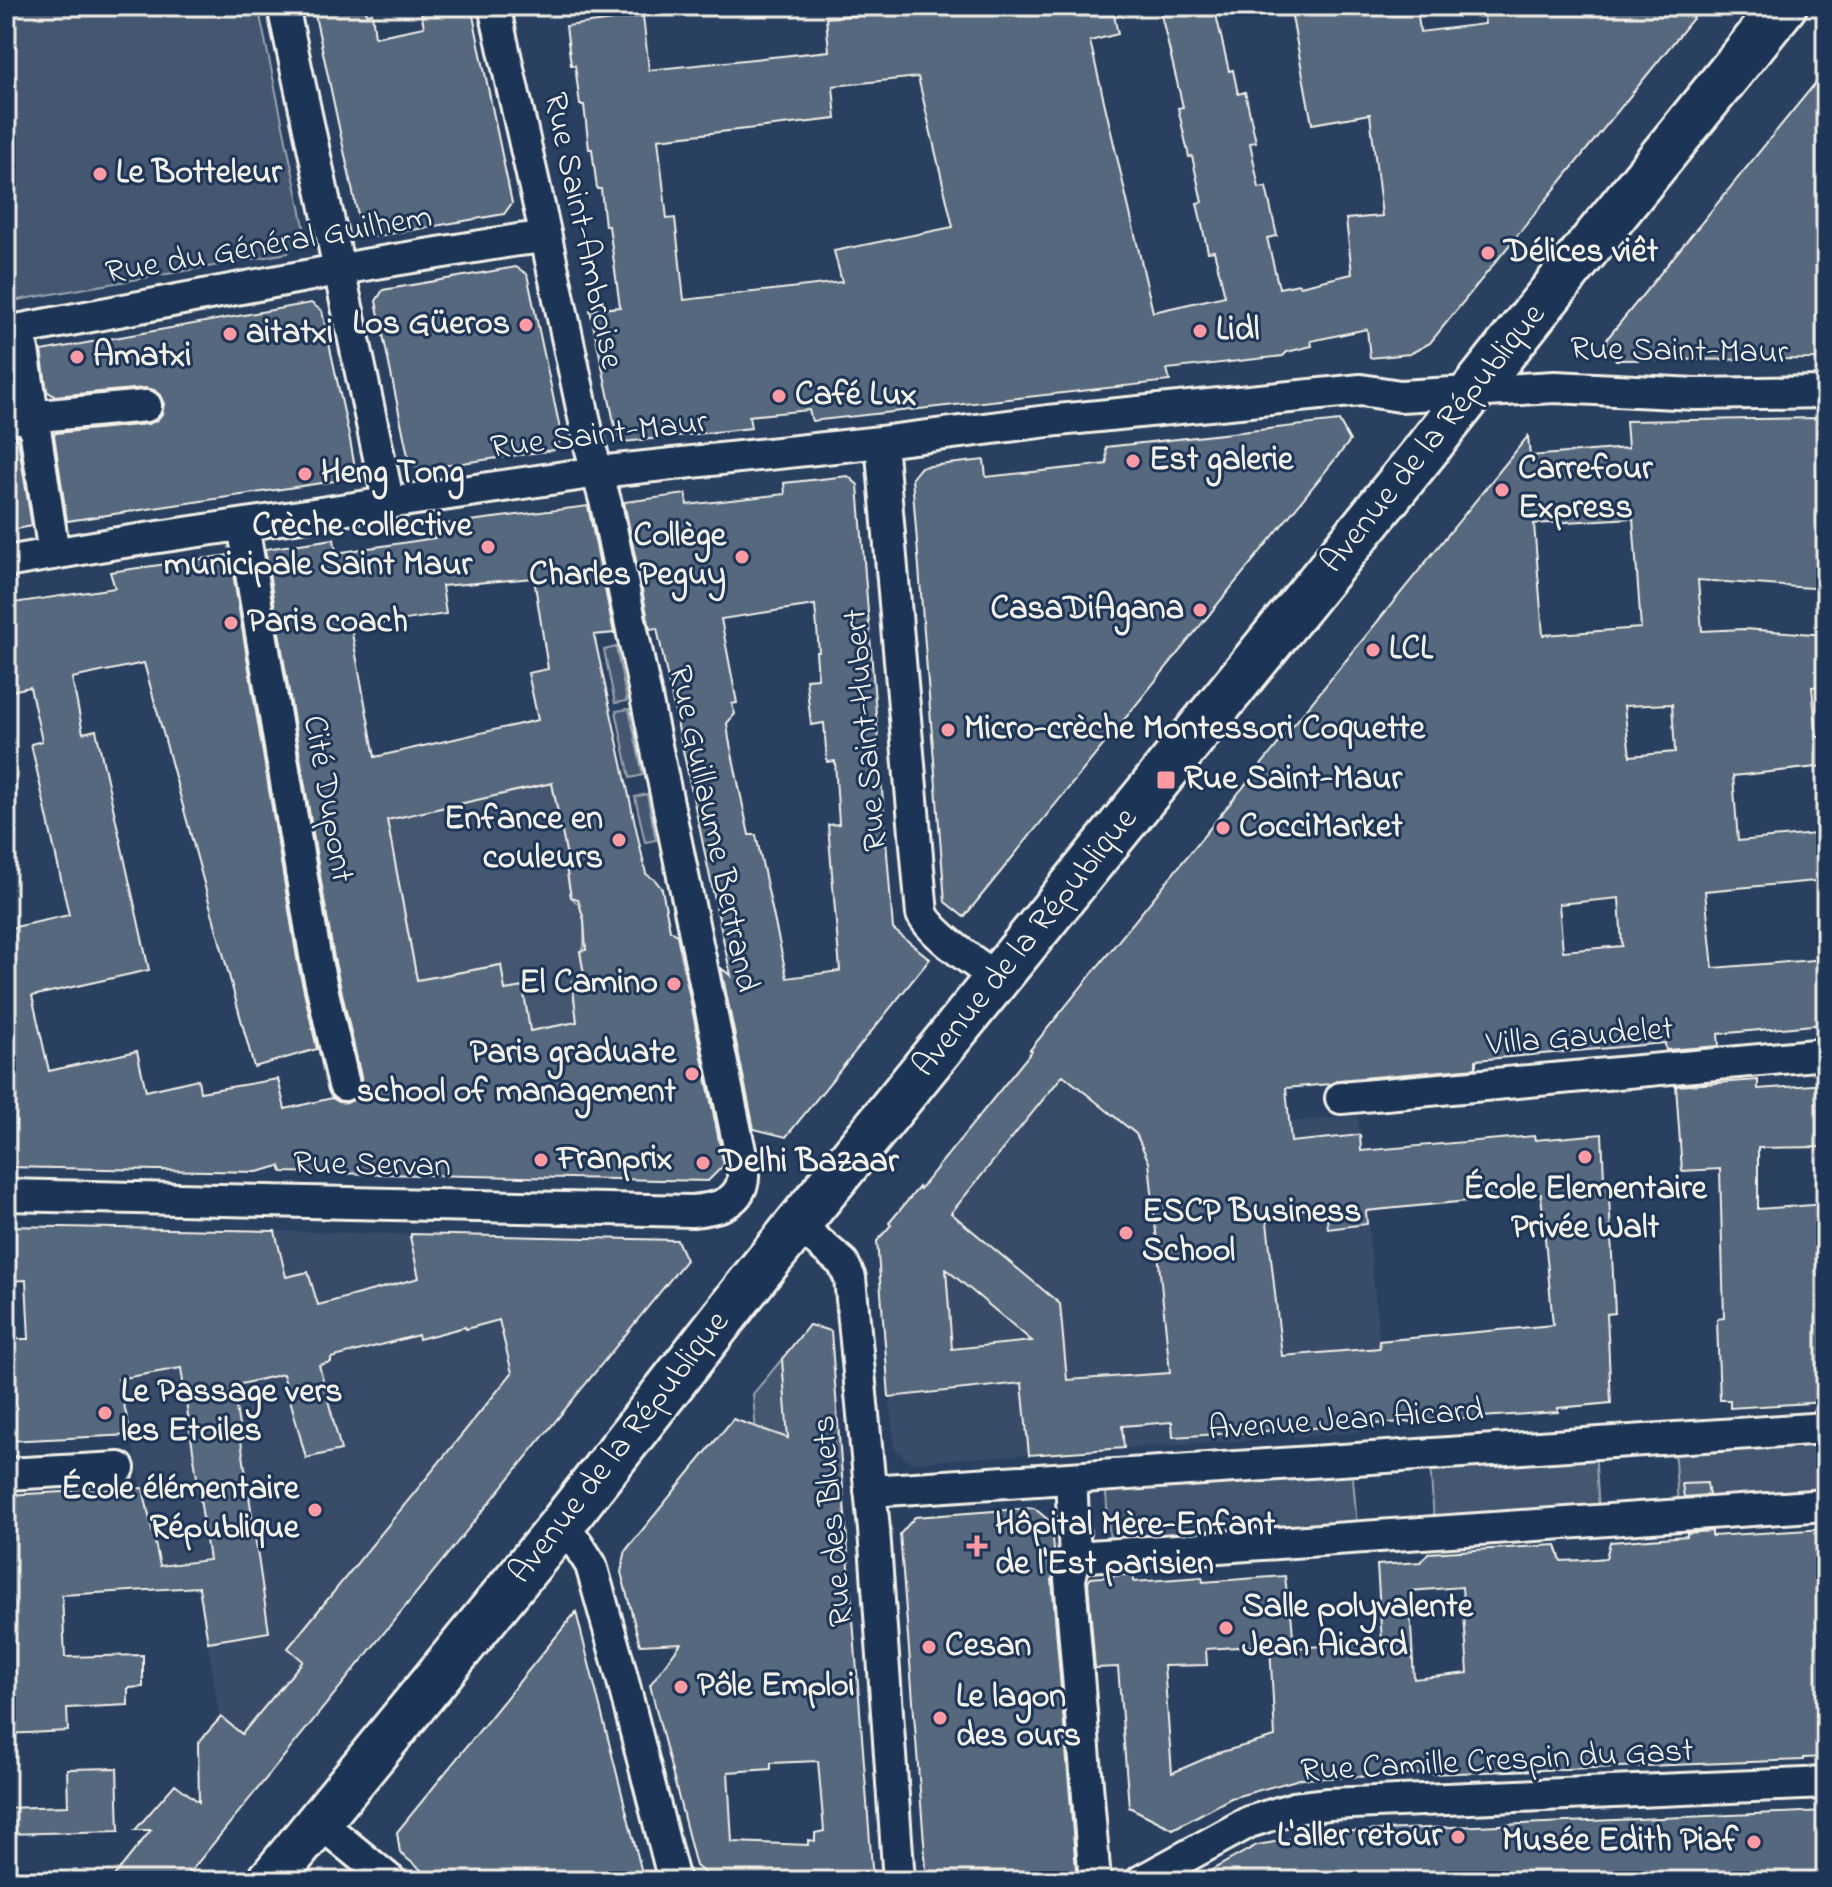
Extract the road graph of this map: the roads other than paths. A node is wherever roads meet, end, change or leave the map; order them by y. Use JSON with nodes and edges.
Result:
{"nodes":[{"id":1,"x":283,"y":6,"type":"edge"},
{"id":2,"x":494,"y":6,"type":"edge"},
{"id":3,"x":1784,"y":6,"type":"edge"},
{"id":4,"x":546,"y":237,"type":"junction"},
{"id":5,"x":339,"y":271,"type":"junction"},
{"id":6,"x":13,"y":331,"type":"edge"},
{"id":7,"x":1473,"y":391,"type":"junction"},
{"id":8,"x":1826,"y":392,"type":"edge"},
{"id":9,"x":146,"y":406,"type":"dead end"},
{"id":10,"x":20,"y":417,"type":"edge"},
{"id":11,"x":881,"y":442,"type":"junction"},
{"id":12,"x":598,"y":472,"type":"junction"},
{"id":13,"x":389,"y":504,"type":"junction"},
{"id":14,"x":243,"y":525,"type":"junction"},
{"id":15,"x":54,"y":554,"type":"junction"},
{"id":16,"x":6,"y":562,"type":"edge"},
{"id":17,"x":997,"y":978,"type":"junction"},
{"id":18,"x":1826,"y":1054,"type":"edge"},
{"id":19,"x":344,"y":1085,"type":"dead end"},
{"id":20,"x":1341,"y":1098,"type":"dead end"},
{"id":21,"x":6,"y":1195,"type":"edge"},
{"id":22,"x":733,"y":1199,"type":"joint"},
{"id":23,"x":798,"y":1225,"type":"junction"},
{"id":24,"x":1826,"y":1428,"type":"edge"},
{"id":25,"x":119,"y":1468,"type":"dead end"},
{"id":26,"x":6,"y":1474,"type":"edge"},
{"id":27,"x":1071,"y":1478,"type":"junction"},
{"id":28,"x":870,"y":1491,"type":"junction"},
{"id":29,"x":1826,"y":1505,"type":"edge"},
{"id":30,"x":559,"y":1528,"type":"junction"},
{"id":31,"x":1075,"y":1557,"type":"junction"},
{"id":32,"x":1826,"y":1783,"type":"edge"},
{"id":33,"x":319,"y":1822,"type":"junction"},
{"id":34,"x":270,"y":1881,"type":"edge"},
{"id":35,"x":391,"y":1881,"type":"edge"},
{"id":36,"x":674,"y":1881,"type":"edge"},
{"id":37,"x":899,"y":1881,"type":"edge"},
{"id":38,"x":1095,"y":1881,"type":"edge"},
{"id":39,"x":1141,"y":1881,"type":"edge"}],
"edges":[{"from":1,"to":5,"type":"street"},
{"from":2,"to":4,"type":"street","name":"Rue Saint-Ambroise"},
{"from":3,"to":7,"type":"main road","name":"Avenue de la République"},
{"from":4,"to":5,"type":"street","name":"Rue du Général Guilhem"},
{"from":4,"to":12,"type":"street","name":"Rue Saint-Ambroise"},
{"from":5,"to":6,"type":"street","name":"Rue du Général Guilhem"},
{"from":5,"to":13,"type":"street"},
{"from":6,"to":10,"type":"street"},
{"from":7,"to":8,"type":"street","name":"Rue Saint-Maur"},
{"from":7,"to":11,"type":"street","name":"Rue Saint-Maur"},
{"from":7,"to":17,"type":"main road","name":"Avenue de la République"},
{"from":9,"to":10,"type":"street"},
{"from":10,"to":15,"type":"street"},
{"from":11,"to":12,"type":"street","name":"Rue Saint-Maur"},
{"from":11,"to":17,"type":"street","name":"Rue Saint-Hubert"},
{"from":12,"to":13,"type":"street","name":"Rue Saint-Maur"},
{"from":12,"to":22,"type":"street","name":"Rue Guillaume Bertrand"},
{"from":13,"to":14,"type":"street","name":"Rue Saint-Maur"},
{"from":14,"to":15,"type":"street","name":"Rue Saint-Maur"},
{"from":14,"to":19,"type":"street","name":"Cité Dupont"},
{"from":15,"to":16,"type":"street","name":"Rue Saint-Maur"},
{"from":17,"to":23,"type":"main road","name":"Avenue de la République"},
{"from":18,"to":20,"type":"street","name":"Villa Gaudelet"},
{"from":21,"to":22,"type":"street","name":"Rue Servan"},
{"from":23,"to":28,"type":"street","name":"Rue des Bluets"},
{"from":23,"to":30,"type":"main road","name":"Avenue de la République"},
{"from":24,"to":27,"type":"street","name":"Avenue Jean Aicard"},
{"from":25,"to":26,"type":"street"},
{"from":27,"to":28,"type":"street","name":"Avenue Jean Aicard"},
{"from":27,"to":31,"type":"street"},
{"from":28,"to":37,"type":"street","name":"Rue des Bluets"},
{"from":29,"to":31,"type":"street"},
{"from":30,"to":33,"type":"main road","name":"Avenue de la République"},
{"from":30,"to":36,"type":"street"},
{"from":31,"to":38,"type":"street"},
{"from":32,"to":39,"type":"street","name":"Rue Camille Crespin du Gast"},
{"from":33,"to":34,"type":"main road","name":"Avenue de la République"},
{"from":33,"to":35,"type":"street"}]}
